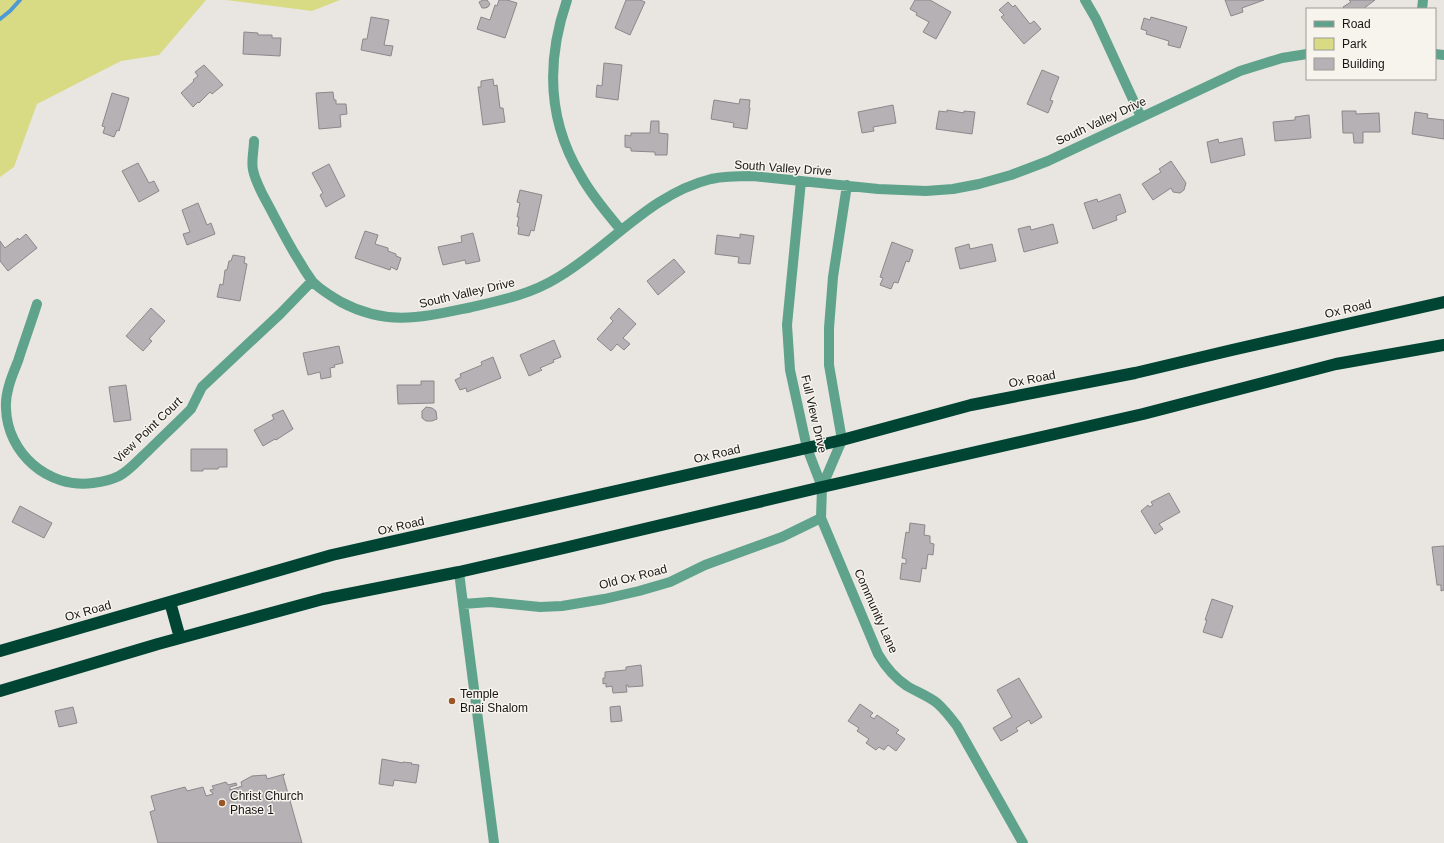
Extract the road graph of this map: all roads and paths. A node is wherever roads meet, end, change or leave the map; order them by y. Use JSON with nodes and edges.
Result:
{"nodes":[{"id":1,"x":567,"y":0,"type":"edge"},
{"id":2,"x":1085,"y":0,"type":"edge"},
{"id":3,"x":1306,"y":54,"type":"edge"},
{"id":4,"x":1142,"y":117,"type":"junction"},
{"id":5,"x":254,"y":141,"type":"dead end"},
{"id":6,"x":801,"y":181,"type":"junction"},
{"id":7,"x":847,"y":186,"type":"junction"},
{"id":8,"x":621,"y":230,"type":"junction"},
{"id":9,"x":312,"y":281,"type":"junction"},
{"id":10,"x":1444,"y":302,"type":"edge"},
{"id":11,"x":37,"y":304,"type":"dead end"},
{"id":12,"x":1444,"y":345,"type":"edge"},
{"id":13,"x":842,"y":440,"type":"junction"},
{"id":14,"x":806,"y":448,"type":"junction"},
{"id":15,"x":822,"y":487,"type":"junction"},
{"id":16,"x":821,"y":518,"type":"junction"},
{"id":17,"x":459,"y":572,"type":"junction"},
{"id":18,"x":170,"y":602,"type":"junction"},
{"id":19,"x":463,"y":604,"type":"junction"},
{"id":20,"x":180,"y":638,"type":"junction"},
{"id":21,"x":0,"y":650,"type":"edge"},
{"id":22,"x":0,"y":691,"type":"edge"},
{"id":23,"x":494,"y":843,"type":"edge"},
{"id":24,"x":1023,"y":843,"type":"edge"}],
"edges":[{"from":1,"to":8,"type":"street"},
{"from":2,"to":4,"type":"street"},
{"from":3,"to":4,"type":"street","name":"South Valley Drive"},
{"from":4,"to":7,"type":"street","name":"South Valley Drive"},
{"from":5,"to":9,"type":"street","name":"South Valley Drive"},
{"from":6,"to":7,"type":"street","name":"South Valley Drive"},
{"from":6,"to":8,"type":"street","name":"South Valley Drive"},
{"from":6,"to":14,"type":"street","name":"Full View Drive"},
{"from":7,"to":13,"type":"street","name":"Full View Drive"},
{"from":8,"to":9,"type":"street","name":"South Valley Drive"},
{"from":9,"to":11,"type":"street","name":"View Point Court"},
{"from":10,"to":13,"type":"highway","name":"Ox Road"},
{"from":12,"to":15,"type":"highway"},
{"from":13,"to":14,"type":"highway","name":"Ox Road"},
{"from":13,"to":15,"type":"street","name":"Full View Drive"},
{"from":14,"to":15,"type":"street","name":"Full View Drive"},
{"from":14,"to":18,"type":"highway","name":"Ox Road"},
{"from":15,"to":16,"type":"street","name":"Community Lane"},
{"from":15,"to":17,"type":"highway"},
{"from":16,"to":19,"type":"street","name":"Old Ox Road"},
{"from":16,"to":24,"type":"street","name":"Community Lane"},
{"from":17,"to":19,"type":"street"},
{"from":17,"to":20,"type":"highway"},
{"from":18,"to":20,"type":"highway"},
{"from":18,"to":21,"type":"highway","name":"Ox Road"},
{"from":19,"to":23,"type":"street"},
{"from":20,"to":22,"type":"highway"}]}
